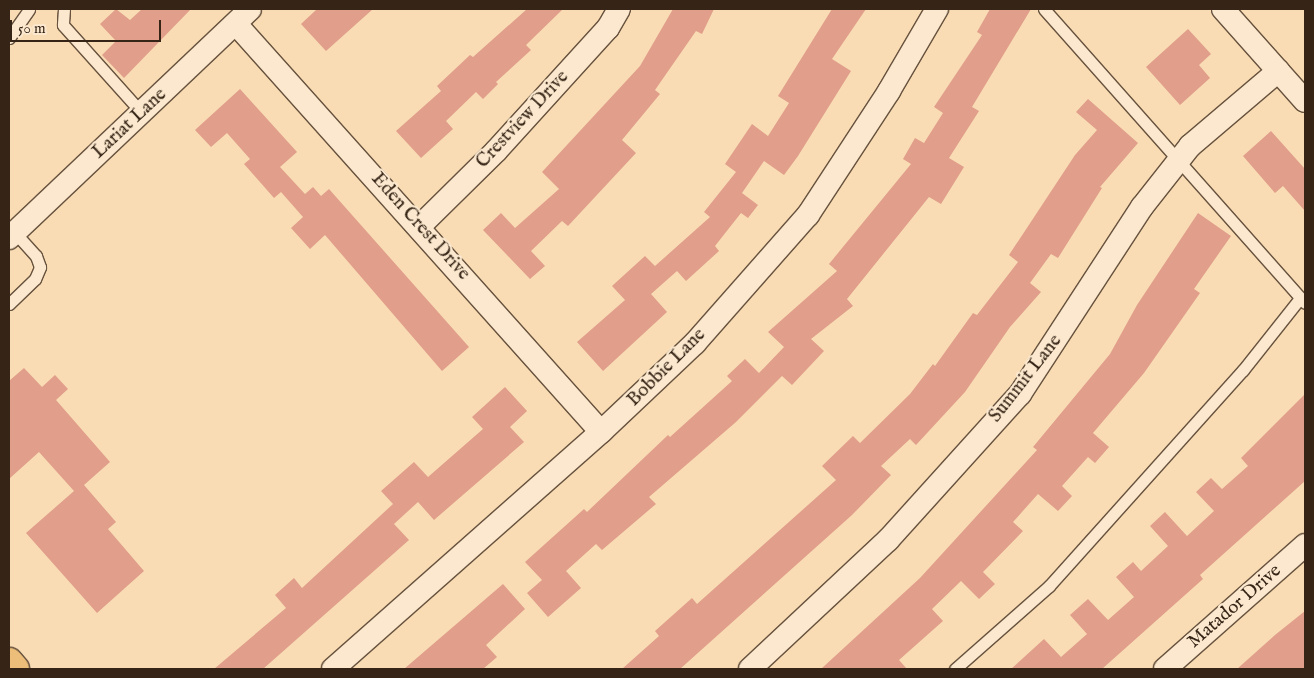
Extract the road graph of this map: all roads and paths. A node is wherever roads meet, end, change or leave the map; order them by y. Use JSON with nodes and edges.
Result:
{"nodes":[{"id":1,"x":29,"y":9,"type":"edge"},
{"id":2,"x":64,"y":9,"type":"edge"},
{"id":3,"x":619,"y":9,"type":"edge"},
{"id":4,"x":937,"y":9,"type":"edge"},
{"id":5,"x":1044,"y":9,"type":"edge"},
{"id":6,"x":1223,"y":9,"type":"edge"},
{"id":7,"x":243,"y":17,"type":"edge"},
{"id":8,"x":9,"y":38,"type":"edge"},
{"id":9,"x":1278,"y":71,"type":"junction"},
{"id":10,"x":1305,"y":102,"type":"edge"},
{"id":11,"x":142,"y":113,"type":"junction"},
{"id":12,"x":1179,"y":160,"type":"junction"},
{"id":13,"x":420,"y":226,"type":"junction"},
{"id":14,"x":12,"y":236,"type":"edge"},
{"id":15,"x":1303,"y":301,"type":"edge"},
{"id":16,"x":9,"y":304,"type":"edge"},
{"id":17,"x":601,"y":432,"type":"junction"},
{"id":18,"x":1305,"y":545,"type":"edge"},
{"id":19,"x":9,"y":662,"type":"edge"},
{"id":20,"x":15,"y":669,"type":"edge"},
{"id":21,"x":332,"y":669,"type":"edge"},
{"id":22,"x":750,"y":669,"type":"edge"},
{"id":23,"x":955,"y":669,"type":"edge"},
{"id":24,"x":1164,"y":669,"type":"edge"}],
"edges":[{"from":1,"to":8,"type":"lane"},
{"from":2,"to":11,"type":"lane"},
{"from":3,"to":13,"type":"street","name":"Crestview Drive"},
{"from":4,"to":17,"type":"street","name":"Bobbie Lane"},
{"from":5,"to":12,"type":"lane"},
{"from":6,"to":9,"type":"street"},
{"from":7,"to":11,"type":"street","name":"Lariat Lane"},
{"from":7,"to":13,"type":"street","name":"Eden Crest Drive"},
{"from":9,"to":10,"type":"street"},
{"from":9,"to":12,"type":"street","name":"Summit Lane"},
{"from":11,"to":14,"type":"street","name":"Lariat Lane"},
{"from":12,"to":15,"type":"lane"},
{"from":12,"to":22,"type":"street","name":"Summit Lane"},
{"from":13,"to":17,"type":"street","name":"Eden Crest Drive"},
{"from":14,"to":16,"type":"lane"},
{"from":15,"to":23,"type":"lane"},
{"from":17,"to":21,"type":"street","name":"Bobbie Lane"},
{"from":18,"to":24,"type":"street","name":"Matador Drive"},
{"from":19,"to":20,"type":"main road"}]}
